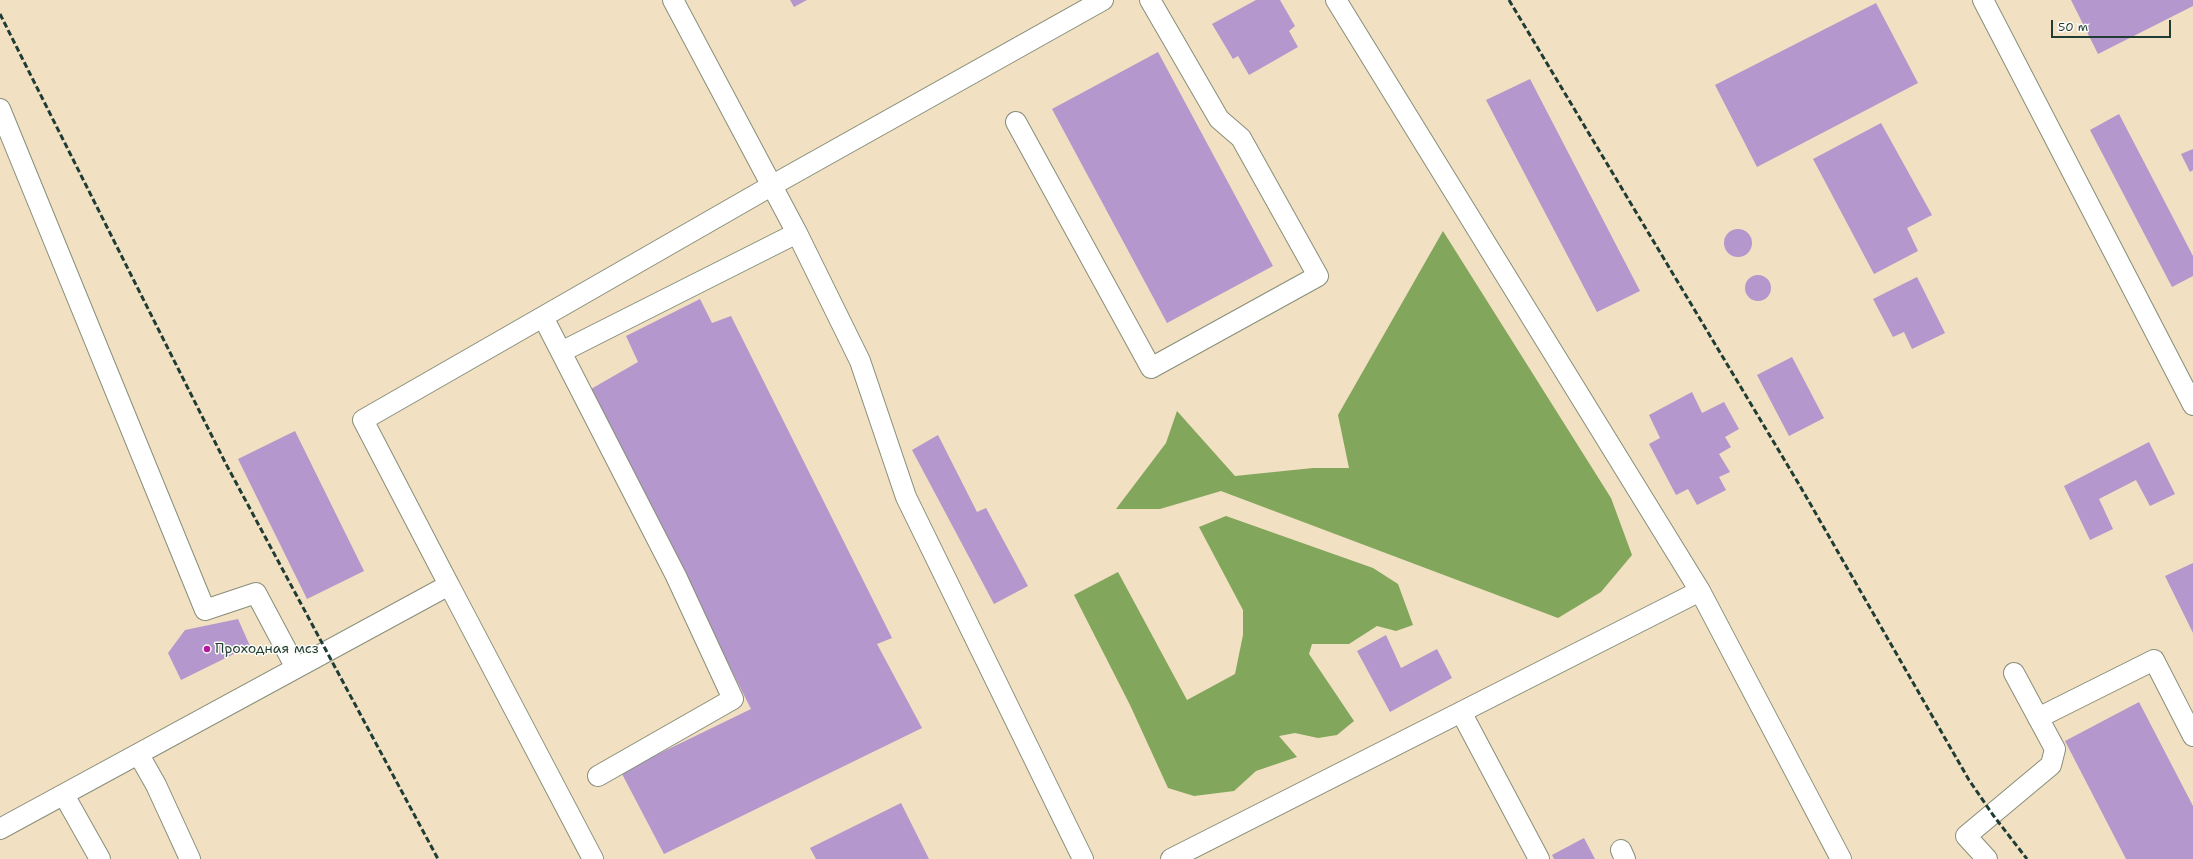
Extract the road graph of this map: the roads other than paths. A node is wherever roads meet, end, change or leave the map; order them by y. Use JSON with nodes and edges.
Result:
{"nodes":[{"id":1,"x":672,"y":0,"type":"edge"},
{"id":2,"x":1150,"y":0,"type":"edge"},
{"id":3,"x":1336,"y":0,"type":"edge"},
{"id":4,"x":1983,"y":0,"type":"edge"},
{"id":5,"x":1101,"y":1,"type":"edge"},
{"id":6,"x":0,"y":109,"type":"edge"},
{"id":7,"x":1016,"y":122,"type":"dead end"},
{"id":8,"x":771,"y":186,"type":"junction"},
{"id":9,"x":797,"y":234,"type":"junction"},
{"id":10,"x":543,"y":317,"type":"junction"},
{"id":11,"x":561,"y":352,"type":"junction"},
{"id":12,"x":2193,"y":405,"type":"edge"},
{"id":13,"x":449,"y":586,"type":"junction"},
{"id":14,"x":1700,"y":592,"type":"junction"},
{"id":15,"x":296,"y":668,"type":"junction"},
{"id":16,"x":2014,"y":673,"type":"dead end"},
{"id":17,"x":1461,"y":712,"type":"junction"},
{"id":18,"x":2038,"y":718,"type":"junction"},
{"id":19,"x":2193,"y":736,"type":"edge"},
{"id":20,"x":139,"y":755,"type":"junction"},
{"id":21,"x":598,"y":776,"type":"dead end"},
{"id":22,"x":64,"y":795,"type":"junction"},
{"id":23,"x":2,"y":824,"type":"edge"},
{"id":24,"x":100,"y":859,"type":"edge"},
{"id":25,"x":190,"y":859,"type":"edge"},
{"id":26,"x":593,"y":859,"type":"edge"},
{"id":27,"x":1083,"y":859,"type":"edge"},
{"id":28,"x":1171,"y":859,"type":"edge"},
{"id":29,"x":1539,"y":859,"type":"edge"},
{"id":30,"x":1841,"y":859,"type":"edge"},
{"id":31,"x":1987,"y":859,"type":"edge"}],
"edges":[{"from":1,"to":8,"type":"street"},
{"from":2,"to":7,"type":"street"},
{"from":3,"to":14,"type":"street"},
{"from":4,"to":12,"type":"street"},
{"from":5,"to":8,"type":"street"},
{"from":6,"to":15,"type":"street"},
{"from":8,"to":9,"type":"street"},
{"from":8,"to":10,"type":"street"},
{"from":9,"to":11,"type":"street"},
{"from":9,"to":27,"type":"street"},
{"from":10,"to":11,"type":"street"},
{"from":10,"to":13,"type":"street"},
{"from":11,"to":21,"type":"street"},
{"from":13,"to":15,"type":"street"},
{"from":13,"to":26,"type":"street"},
{"from":14,"to":17,"type":"street"},
{"from":14,"to":30,"type":"street"},
{"from":15,"to":20,"type":"street"},
{"from":16,"to":18,"type":"street"},
{"from":17,"to":28,"type":"street"},
{"from":17,"to":29,"type":"street"},
{"from":18,"to":19,"type":"street"},
{"from":18,"to":31,"type":"street"},
{"from":20,"to":22,"type":"street"},
{"from":20,"to":25,"type":"street"},
{"from":22,"to":23,"type":"street"},
{"from":22,"to":24,"type":"street"}]}
